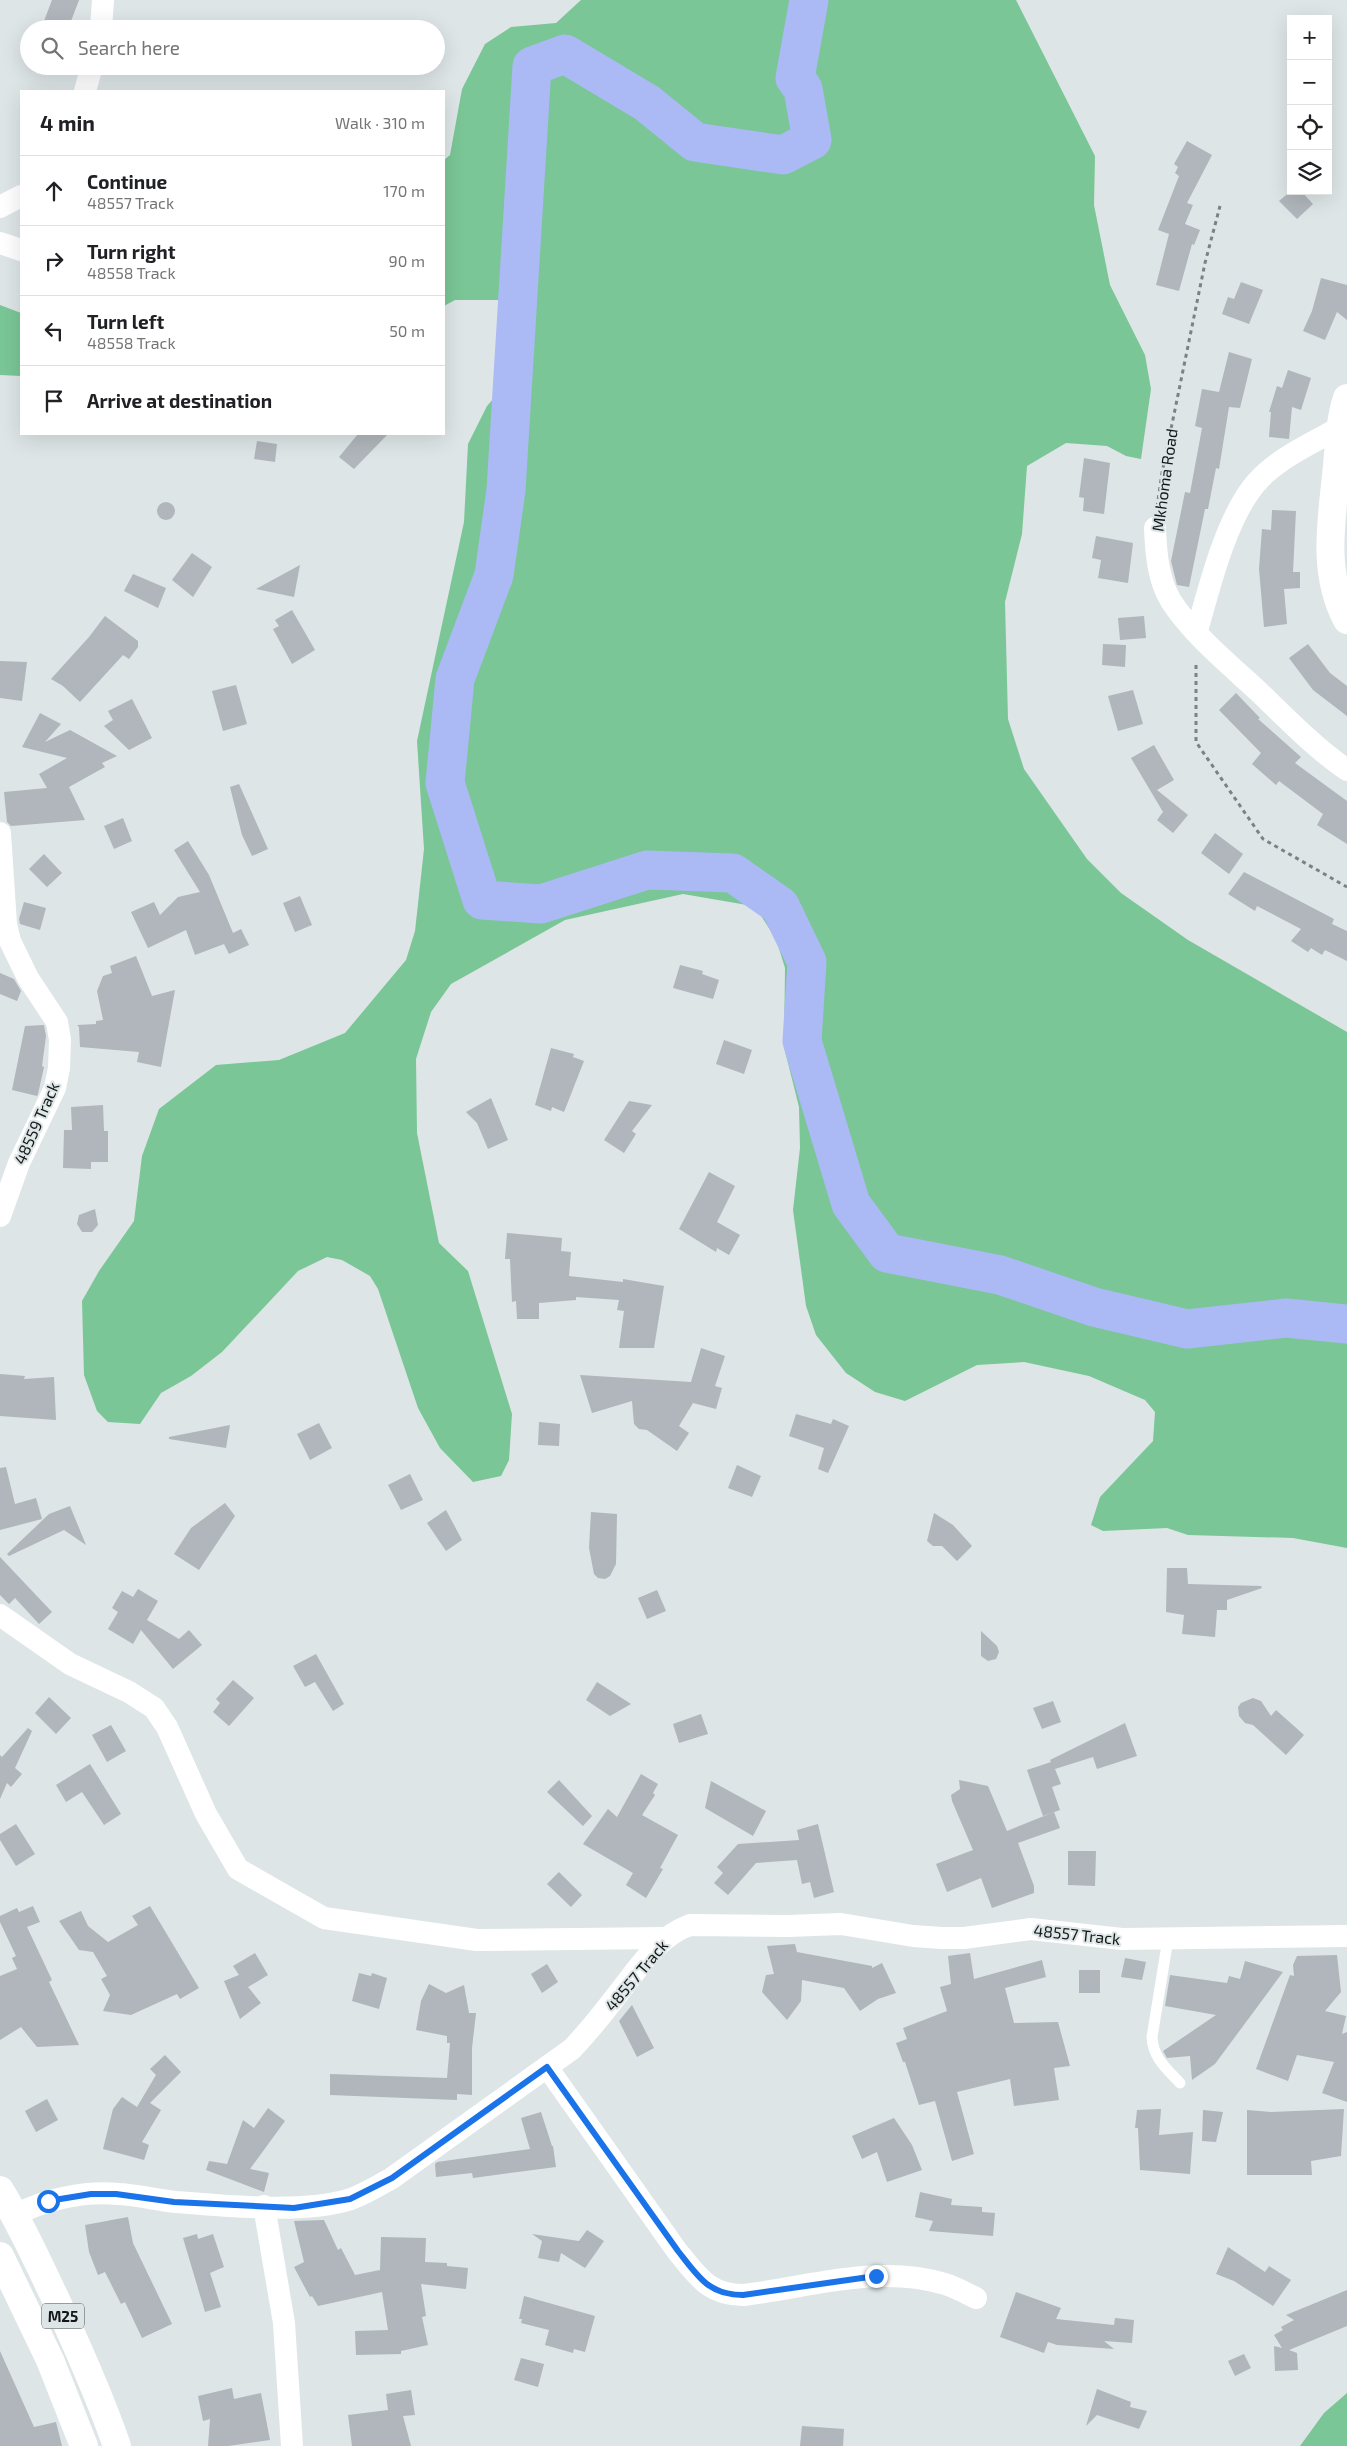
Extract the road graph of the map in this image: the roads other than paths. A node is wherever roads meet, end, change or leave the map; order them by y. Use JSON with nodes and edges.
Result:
{"nodes":[{"id":1,"x":103,"y":0,"type":"edge"},
{"id":2,"x":102,"y":20,"type":"edge"},
{"id":3,"x":89,"y":75,"type":"edge"},
{"id":4,"x":85,"y":90,"type":"edge"},
{"id":5,"x":20,"y":197,"type":"edge"},
{"id":6,"x":0,"y":207,"type":"edge"},
{"id":7,"x":0,"y":243,"type":"edge"},
{"id":8,"x":20,"y":250,"type":"edge"},
{"id":9,"x":1347,"y":398,"type":"edge"},
{"id":10,"x":1341,"y":427,"type":"junction"},
{"id":11,"x":1154,"y":528,"type":"road end"},
{"id":12,"x":1347,"y":620,"type":"edge"},
{"id":13,"x":1197,"y":631,"type":"junction"},
{"id":14,"x":1347,"y":770,"type":"edge"},
{"id":15,"x":0,"y":833,"type":"edge"},
{"id":16,"x":0,"y":1216,"type":"edge"},
{"id":17,"x":0,"y":1614,"type":"edge"},
{"id":18,"x":1347,"y":1936,"type":"edge"},
{"id":19,"x":665,"y":1938,"type":"junction"},
{"id":20,"x":1168,"y":1938,"type":"junction"},
{"id":21,"x":547,"y":2067,"type":"junction"},
{"id":22,"x":1180,"y":2083,"type":"dead end"},
{"id":23,"x":0,"y":2190,"type":"edge"},
{"id":24,"x":264,"y":2206,"type":"junction"},
{"id":25,"x":15,"y":2215,"type":"junction"},
{"id":26,"x":0,"y":2256,"type":"edge"},
{"id":27,"x":976,"y":2298,"type":"dead end"},
{"id":28,"x":84,"y":2446,"type":"edge"},
{"id":29,"x":117,"y":2446,"type":"edge"},
{"id":30,"x":292,"y":2446,"type":"edge"}],
"edges":[{"from":1,"to":2,"type":"street"},
{"from":3,"to":4,"type":"street"},
{"from":5,"to":6,"type":"street"},
{"from":7,"to":8,"type":"street"},
{"from":9,"to":10,"type":"main road"},
{"from":10,"to":12,"type":"main road"},
{"from":10,"to":13,"type":"street"},
{"from":11,"to":13,"type":"street","name":"Mkhoma Road"},
{"from":13,"to":14,"type":"street","name":"Mkhoma Road"},
{"from":15,"to":16,"type":"street","name":"48559 Track"},
{"from":17,"to":19,"type":"street"},
{"from":18,"to":20,"type":"street","name":"48557 Track"},
{"from":19,"to":20,"type":"street","name":"48557 Track"},
{"from":19,"to":21,"type":"street","name":"48557 Track"},
{"from":20,"to":22,"type":"lane"},
{"from":21,"to":24,"type":"street","name":"48557 Track"},
{"from":21,"to":27,"type":"street"},
{"from":23,"to":25,"type":"main road","number":"M25"},
{"from":24,"to":25,"type":"street","name":"48557 Track"},
{"from":24,"to":30,"type":"street"},
{"from":25,"to":29,"type":"main road","number":"M25"},
{"from":26,"to":28,"type":"main road","number":"M25"}]}
